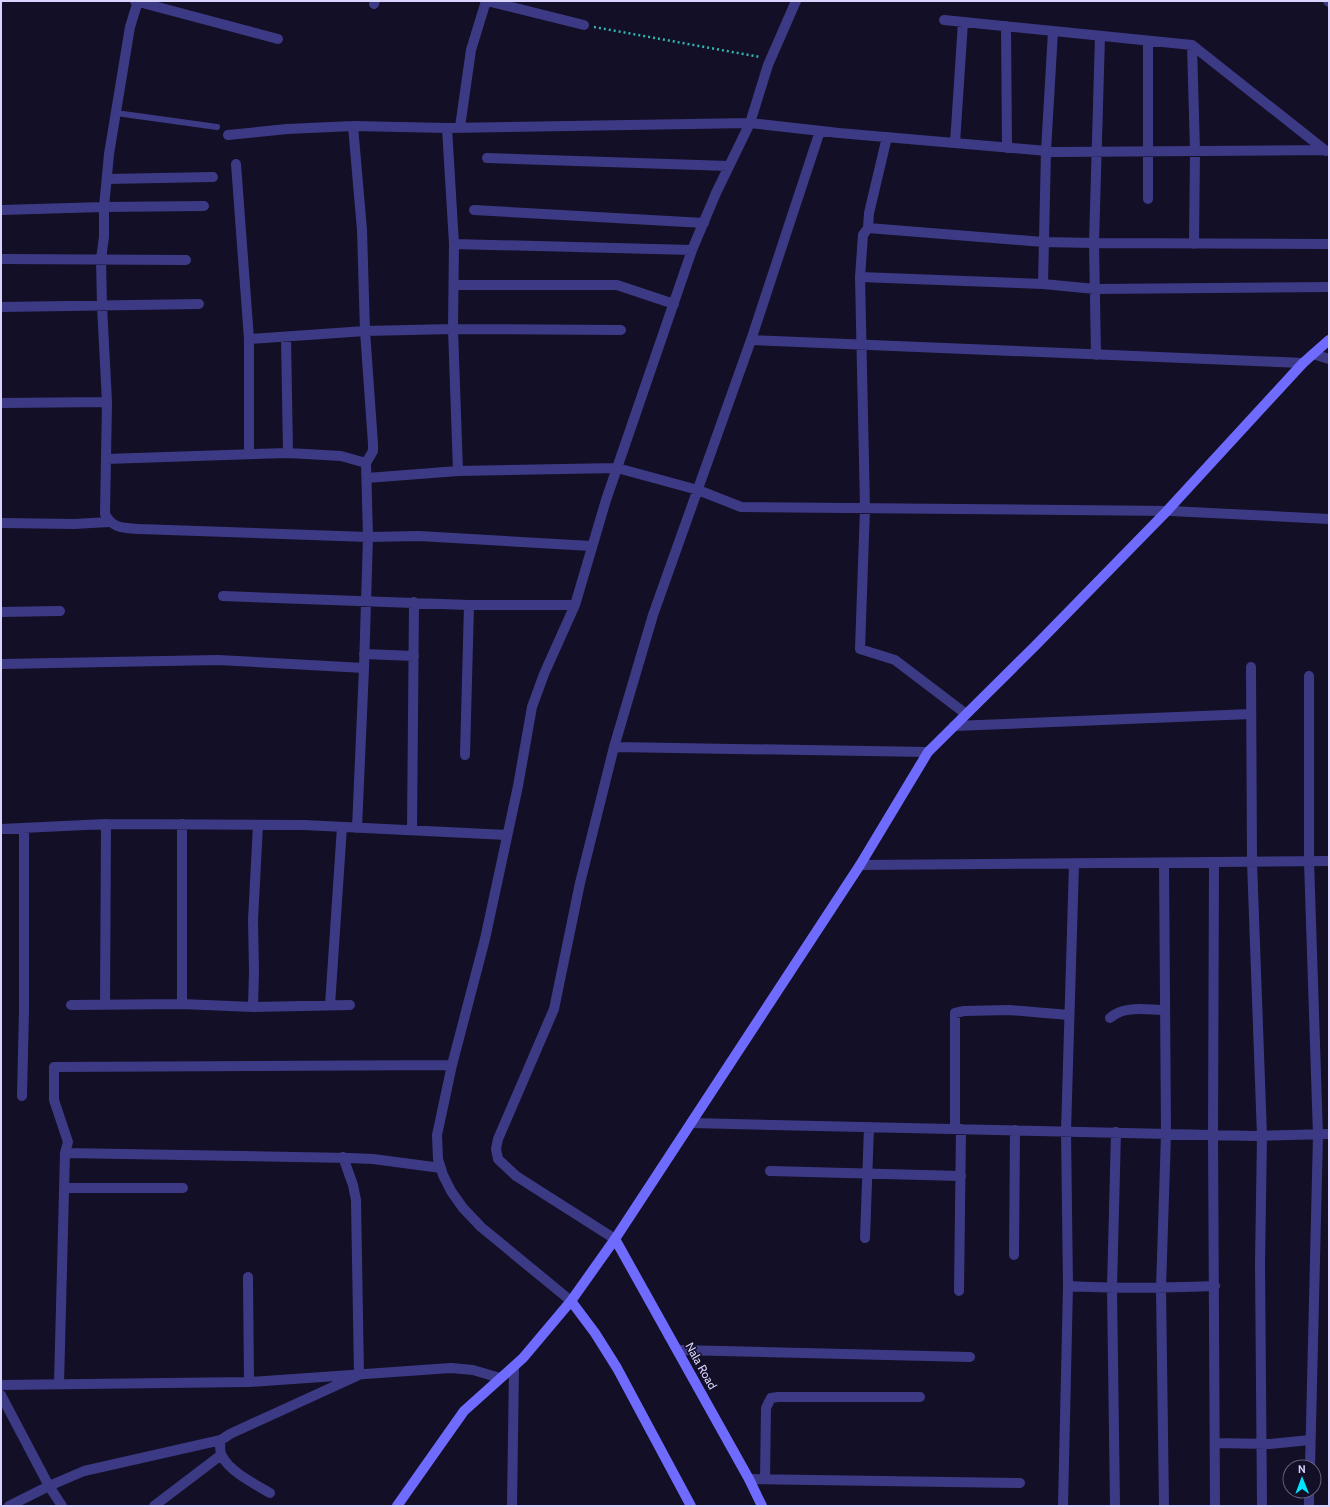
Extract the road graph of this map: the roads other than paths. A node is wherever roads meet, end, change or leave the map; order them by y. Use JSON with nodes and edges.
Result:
{"nodes":[{"id":1,"x":137,"y":1,"type":"edge"},
{"id":2,"x":486,"y":1,"type":"edge"},
{"id":3,"x":796,"y":1,"type":"edge"},
{"id":4,"x":944,"y":20,"type":"dead end"},
{"id":5,"x":962,"y":22,"type":"junction"},
{"id":6,"x":584,"y":25,"type":"road end"},
{"id":7,"x":1006,"y":26,"type":"junction"},
{"id":8,"x":1053,"y":31,"type":"junction"},
{"id":9,"x":1100,"y":36,"type":"junction"},
{"id":10,"x":278,"y":39,"type":"dead end"},
{"id":11,"x":1148,"y":40,"type":"junction"},
{"id":12,"x":1192,"y":45,"type":"junction"},
{"id":13,"x":116,"y":113,"type":"junction"},
{"id":14,"x":750,"y":122,"type":"junction"},
{"id":15,"x":354,"y":126,"type":"junction"},
{"id":16,"x":460,"y":127,"type":"junction"},
{"id":17,"x":217,"y":128,"type":"dead end"},
{"id":18,"x":447,"y":128,"type":"junction"},
{"id":19,"x":820,"y":131,"type":"junction"},
{"id":20,"x":228,"y":135,"type":"dead end"},
{"id":21,"x":888,"y":137,"type":"junction"},
{"id":22,"x":955,"y":143,"type":"junction"},
{"id":23,"x":1007,"y":148,"type":"junction"},
{"id":24,"x":1046,"y":151,"type":"junction"},
{"id":25,"x":1148,"y":151,"type":"junction"},
{"id":26,"x":1195,"y":151,"type":"junction"},
{"id":27,"x":1096,"y":152,"type":"junction"},
{"id":28,"x":1327,"y":152,"type":"edge"},
{"id":29,"x":486,"y":158,"type":"dead end"},
{"id":30,"x":236,"y":164,"type":"dead end"},
{"id":31,"x":729,"y":166,"type":"junction"},
{"id":32,"x":213,"y":177,"type":"dead end"},
{"id":33,"x":107,"y":178,"type":"junction"},
{"id":34,"x":1148,"y":199,"type":"dead end"},
{"id":35,"x":204,"y":206,"type":"dead end"},
{"id":36,"x":104,"y":207,"type":"junction"},
{"id":37,"x":1,"y":210,"type":"edge"},
{"id":38,"x":474,"y":210,"type":"dead end"},
{"id":39,"x":704,"y":223,"type":"junction"},
{"id":40,"x":868,"y":228,"type":"junction"},
{"id":41,"x":1043,"y":242,"type":"junction"},
{"id":42,"x":1094,"y":243,"type":"junction"},
{"id":43,"x":454,"y":244,"type":"junction"},
{"id":44,"x":1194,"y":244,"type":"junction"},
{"id":45,"x":1329,"y":244,"type":"edge"},
{"id":46,"x":692,"y":250,"type":"junction"},
{"id":47,"x":1,"y":259,"type":"edge"},
{"id":48,"x":100,"y":259,"type":"junction"},
{"id":49,"x":186,"y":260,"type":"dead end"},
{"id":50,"x":860,"y":277,"type":"junction"},
{"id":51,"x":1043,"y":284,"type":"junction"},
{"id":52,"x":454,"y":285,"type":"junction"},
{"id":53,"x":1329,"y":287,"type":"edge"},
{"id":54,"x":1095,"y":289,"type":"junction"},
{"id":55,"x":199,"y":304,"type":"dead end"},
{"id":56,"x":674,"y":304,"type":"junction"},
{"id":57,"x":102,"y":306,"type":"junction"},
{"id":58,"x":1,"y":307,"type":"edge"},
{"id":59,"x":453,"y":329,"type":"junction"},
{"id":60,"x":621,"y":330,"type":"dead end"},
{"id":61,"x":365,"y":331,"type":"junction"},
{"id":62,"x":286,"y":337,"type":"junction"},
{"id":63,"x":249,"y":339,"type":"junction"},
{"id":64,"x":751,"y":340,"type":"junction"},
{"id":65,"x":1329,"y":340,"type":"edge"},
{"id":66,"x":862,"y":346,"type":"junction"},
{"id":67,"x":1313,"y":354,"type":"junction"},
{"id":68,"x":1096,"y":355,"type":"junction"},
{"id":69,"x":1329,"y":359,"type":"edge"},
{"id":70,"x":1303,"y":362,"type":"junction"},
{"id":71,"x":107,"y":402,"type":"junction"},
{"id":72,"x":1,"y":403,"type":"edge"},
{"id":73,"x":288,"y":453,"type":"junction"},
{"id":74,"x":249,"y":454,"type":"junction"},
{"id":75,"x":106,"y":459,"type":"junction"},
{"id":76,"x":366,"y":463,"type":"junction"},
{"id":77,"x":616,"y":468,"type":"junction"},
{"id":78,"x":458,"y":471,"type":"junction"},
{"id":79,"x":367,"y":478,"type":"junction"},
{"id":80,"x":698,"y":490,"type":"junction"},
{"id":81,"x":865,"y":508,"type":"junction"},
{"id":82,"x":1166,"y":512,"type":"junction"},
{"id":83,"x":1329,"y":519,"type":"edge"},
{"id":84,"x":109,"y":522,"type":"junction"},
{"id":85,"x":1,"y":523,"type":"edge"},
{"id":86,"x":368,"y":536,"type":"junction"},
{"id":87,"x":591,"y":546,"type":"junction"},
{"id":88,"x":223,"y":596,"type":"dead end"},
{"id":89,"x":365,"y":600,"type":"junction"},
{"id":90,"x":414,"y":602,"type":"junction"},
{"id":91,"x":469,"y":605,"type":"junction"},
{"id":92,"x":575,"y":605,"type":"junction"},
{"id":93,"x":60,"y":611,"type":"dead end"},
{"id":94,"x":1,"y":612,"type":"edge"},
{"id":95,"x":364,"y":654,"type":"junction"},
{"id":96,"x":414,"y":656,"type":"junction"},
{"id":97,"x":1,"y":664,"type":"edge"},
{"id":98,"x":1251,"y":667,"type":"dead end"},
{"id":99,"x":364,"y":668,"type":"junction"},
{"id":100,"x":1309,"y":676,"type":"dead end"},
{"id":101,"x":966,"y":714,"type":"junction"},
{"id":102,"x":1252,"y":714,"type":"junction"},
{"id":103,"x":954,"y":726,"type":"junction"},
{"id":104,"x":614,"y":747,"type":"junction"},
{"id":105,"x":928,"y":752,"type":"junction"},
{"id":106,"x":465,"y":755,"type":"dead end"},
{"id":107,"x":106,"y":824,"type":"junction"},
{"id":108,"x":182,"y":824,"type":"junction"},
{"id":109,"x":258,"y":825,"type":"junction"},
{"id":110,"x":342,"y":827,"type":"junction"},
{"id":111,"x":24,"y":828,"type":"junction"},
{"id":112,"x":357,"y":828,"type":"junction"},
{"id":113,"x":1,"y":829,"type":"edge"},
{"id":114,"x":412,"y":830,"type":"junction"},
{"id":115,"x":507,"y":835,"type":"junction"},
{"id":116,"x":1309,"y":861,"type":"junction"},
{"id":117,"x":1329,"y":861,"type":"edge"},
{"id":118,"x":1214,"y":862,"type":"junction"},
{"id":119,"x":1252,"y":862,"type":"junction"},
{"id":120,"x":1164,"y":863,"type":"junction"},
{"id":121,"x":1074,"y":864,"type":"junction"},
{"id":122,"x":860,"y":866,"type":"junction"},
{"id":123,"x":182,"y":1004,"type":"junction"},
{"id":124,"x":71,"y":1005,"type":"dead end"},
{"id":125,"x":106,"y":1005,"type":"junction"},
{"id":126,"x":330,"y":1005,"type":"junction"},
{"id":127,"x":350,"y":1005,"type":"dead end"},
{"id":128,"x":253,"y":1007,"type":"junction"},
{"id":129,"x":1165,"y":1010,"type":"junction"},
{"id":130,"x":1069,"y":1015,"type":"junction"},
{"id":131,"x":1110,"y":1018,"type":"dead end"},
{"id":132,"x":452,"y":1065,"type":"junction"},
{"id":133,"x":22,"y":1096,"type":"dead end"},
{"id":134,"x":691,"y":1123,"type":"junction"},
{"id":135,"x":869,"y":1127,"type":"junction"},
{"id":136,"x":961,"y":1129,"type":"junction"},
{"id":137,"x":1015,"y":1130,"type":"junction"},
{"id":138,"x":1066,"y":1131,"type":"junction"},
{"id":139,"x":1116,"y":1132,"type":"junction"},
{"id":140,"x":1166,"y":1134,"type":"junction"},
{"id":141,"x":1329,"y":1134,"type":"edge"},
{"id":142,"x":1213,"y":1135,"type":"junction"},
{"id":143,"x":1318,"y":1135,"type":"junction"},
{"id":144,"x":1262,"y":1136,"type":"junction"},
{"id":145,"x":65,"y":1153,"type":"junction"},
{"id":146,"x":343,"y":1158,"type":"junction"},
{"id":147,"x":441,"y":1168,"type":"junction"},
{"id":148,"x":770,"y":1171,"type":"dead end"},
{"id":149,"x":867,"y":1174,"type":"junction"},
{"id":150,"x":961,"y":1176,"type":"junction"},
{"id":151,"x":64,"y":1188,"type":"junction"},
{"id":152,"x":182,"y":1188,"type":"dead end"},
{"id":153,"x":865,"y":1238,"type":"dead end"},
{"id":154,"x":615,"y":1239,"type":"junction"},
{"id":155,"x":1014,"y":1255,"type":"dead end"},
{"id":156,"x":248,"y":1277,"type":"dead end"},
{"id":157,"x":1068,"y":1286,"type":"junction"},
{"id":158,"x":1214,"y":1286,"type":"junction"},
{"id":159,"x":1112,"y":1288,"type":"junction"},
{"id":160,"x":1161,"y":1288,"type":"junction"},
{"id":161,"x":959,"y":1291,"type":"dead end"},
{"id":162,"x":574,"y":1297,"type":"junction"},
{"id":163,"x":678,"y":1350,"type":"junction"},
{"id":164,"x":970,"y":1357,"type":"dead end"},
{"id":165,"x":514,"y":1368,"type":"junction"},
{"id":166,"x":359,"y":1375,"type":"junction"},
{"id":167,"x":500,"y":1378,"type":"junction"},
{"id":168,"x":249,"y":1382,"type":"junction"},
{"id":169,"x":58,"y":1384,"type":"junction"},
{"id":170,"x":1,"y":1385,"type":"edge"},
{"id":171,"x":1,"y":1395,"type":"edge"},
{"id":172,"x":920,"y":1398,"type":"dead end"},
{"id":173,"x":221,"y":1440,"type":"junction"},
{"id":174,"x":1310,"y":1440,"type":"junction"},
{"id":175,"x":1215,"y":1443,"type":"junction"},
{"id":176,"x":1261,"y":1444,"type":"junction"},
{"id":177,"x":221,"y":1455,"type":"junction"},
{"id":178,"x":1310,"y":1459,"type":"edge"},
{"id":179,"x":749,"y":1479,"type":"junction"},
{"id":180,"x":765,"y":1479,"type":"junction"},
{"id":181,"x":1020,"y":1483,"type":"dead end"},
{"id":182,"x":49,"y":1486,"type":"junction"},
{"id":183,"x":270,"y":1493,"type":"dead end"},
{"id":184,"x":9,"y":1506,"type":"edge"},
{"id":185,"x":62,"y":1506,"type":"edge"},
{"id":186,"x":154,"y":1506,"type":"edge"},
{"id":187,"x":397,"y":1506,"type":"edge"},
{"id":188,"x":512,"y":1506,"type":"edge"},
{"id":189,"x":691,"y":1506,"type":"edge"},
{"id":190,"x":762,"y":1506,"type":"edge"},
{"id":191,"x":1063,"y":1506,"type":"edge"},
{"id":192,"x":1115,"y":1506,"type":"edge"},
{"id":193,"x":1164,"y":1506,"type":"edge"},
{"id":194,"x":1215,"y":1506,"type":"edge"},
{"id":195,"x":1262,"y":1506,"type":"edge"}],
"edges":[{"from":1,"to":10,"type":"street"},
{"from":1,"to":13,"type":"street"},
{"from":2,"to":6,"type":"street"},
{"from":2,"to":16,"type":"street"},
{"from":3,"to":14,"type":"street"},
{"from":4,"to":5,"type":"street"},
{"from":5,"to":7,"type":"street"},
{"from":5,"to":22,"type":"street"},
{"from":7,"to":8,"type":"street"},
{"from":7,"to":23,"type":"street"},
{"from":8,"to":9,"type":"street"},
{"from":8,"to":24,"type":"street"},
{"from":9,"to":11,"type":"street"},
{"from":9,"to":27,"type":"street"},
{"from":11,"to":12,"type":"street"},
{"from":11,"to":25,"type":"street"},
{"from":12,"to":26,"type":"street"},
{"from":12,"to":28,"type":"street"},
{"from":13,"to":17,"type":"lane"},
{"from":13,"to":33,"type":"street"},
{"from":14,"to":16,"type":"street"},
{"from":14,"to":19,"type":"street"},
{"from":14,"to":31,"type":"street"},
{"from":15,"to":18,"type":"street"},
{"from":15,"to":20,"type":"street"},
{"from":15,"to":61,"type":"street"},
{"from":16,"to":18,"type":"street"},
{"from":18,"to":43,"type":"street"},
{"from":19,"to":21,"type":"street"},
{"from":19,"to":64,"type":"street"},
{"from":21,"to":22,"type":"street"},
{"from":21,"to":40,"type":"street"},
{"from":22,"to":23,"type":"street"},
{"from":23,"to":24,"type":"street"},
{"from":24,"to":27,"type":"street"},
{"from":24,"to":41,"type":"street"},
{"from":25,"to":26,"type":"street"},
{"from":25,"to":27,"type":"street"},
{"from":25,"to":34,"type":"street"},
{"from":26,"to":28,"type":"street"},
{"from":26,"to":44,"type":"street"},
{"from":27,"to":42,"type":"street"},
{"from":29,"to":31,"type":"street"},
{"from":30,"to":63,"type":"street"},
{"from":31,"to":39,"type":"street"},
{"from":32,"to":33,"type":"street"},
{"from":33,"to":36,"type":"street"},
{"from":35,"to":36,"type":"street"},
{"from":36,"to":37,"type":"street"},
{"from":36,"to":48,"type":"street"},
{"from":38,"to":39,"type":"street"},
{"from":39,"to":46,"type":"street"},
{"from":40,"to":41,"type":"street"},
{"from":40,"to":50,"type":"street"},
{"from":41,"to":42,"type":"street"},
{"from":41,"to":51,"type":"street"},
{"from":42,"to":44,"type":"street"},
{"from":42,"to":54,"type":"street"},
{"from":43,"to":46,"type":"street"},
{"from":43,"to":52,"type":"street"},
{"from":44,"to":45,"type":"street"},
{"from":46,"to":56,"type":"street"},
{"from":47,"to":48,"type":"street"},
{"from":48,"to":49,"type":"street"},
{"from":48,"to":57,"type":"street"},
{"from":50,"to":51,"type":"street"},
{"from":50,"to":66,"type":"street"},
{"from":51,"to":54,"type":"street"},
{"from":52,"to":56,"type":"street"},
{"from":52,"to":59,"type":"street"},
{"from":53,"to":54,"type":"street"},
{"from":54,"to":68,"type":"street"},
{"from":55,"to":57,"type":"street"},
{"from":56,"to":77,"type":"street"},
{"from":57,"to":58,"type":"street"},
{"from":57,"to":71,"type":"street"},
{"from":59,"to":60,"type":"street"},
{"from":59,"to":61,"type":"street"},
{"from":59,"to":78,"type":"street"},
{"from":61,"to":62,"type":"street"},
{"from":61,"to":76,"type":"street"},
{"from":62,"to":63,"type":"street"},
{"from":62,"to":73,"type":"street"},
{"from":63,"to":74,"type":"street"},
{"from":64,"to":66,"type":"street"},
{"from":64,"to":80,"type":"street"},
{"from":65,"to":67,"type":"street"},
{"from":66,"to":68,"type":"street"},
{"from":66,"to":81,"type":"street"},
{"from":67,"to":69,"type":"street"},
{"from":67,"to":70,"type":"street"},
{"from":68,"to":70,"type":"street"},
{"from":70,"to":82,"type":"street"},
{"from":71,"to":72,"type":"street"},
{"from":71,"to":75,"type":"street"},
{"from":73,"to":74,"type":"street"},
{"from":73,"to":76,"type":"street"},
{"from":74,"to":75,"type":"street"},
{"from":75,"to":84,"type":"street"},
{"from":76,"to":79,"type":"street"},
{"from":77,"to":78,"type":"street"},
{"from":77,"to":80,"type":"street"},
{"from":77,"to":87,"type":"street"},
{"from":78,"to":79,"type":"street"},
{"from":79,"to":86,"type":"street"},
{"from":80,"to":81,"type":"street"},
{"from":80,"to":104,"type":"street"},
{"from":81,"to":82,"type":"street"},
{"from":81,"to":101,"type":"street"},
{"from":82,"to":83,"type":"street"},
{"from":82,"to":101,"type":"street"},
{"from":84,"to":85,"type":"street"},
{"from":84,"to":86,"type":"street"},
{"from":86,"to":87,"type":"street"},
{"from":86,"to":89,"type":"street"},
{"from":87,"to":92,"type":"street"},
{"from":88,"to":89,"type":"street"},
{"from":89,"to":90,"type":"street"},
{"from":89,"to":95,"type":"street"},
{"from":90,"to":91,"type":"street"},
{"from":90,"to":96,"type":"street"},
{"from":91,"to":92,"type":"street"},
{"from":91,"to":106,"type":"street"},
{"from":92,"to":115,"type":"street"},
{"from":93,"to":94,"type":"street"},
{"from":95,"to":96,"type":"street"},
{"from":95,"to":99,"type":"street"},
{"from":96,"to":114,"type":"street"},
{"from":97,"to":99,"type":"street"},
{"from":98,"to":102,"type":"street"},
{"from":99,"to":112,"type":"street"},
{"from":100,"to":116,"type":"street"},
{"from":101,"to":103,"type":"street"},
{"from":102,"to":103,"type":"street"},
{"from":102,"to":119,"type":"street"},
{"from":103,"to":105,"type":"street"},
{"from":104,"to":105,"type":"street"},
{"from":104,"to":154,"type":"street"},
{"from":105,"to":122,"type":"street"},
{"from":107,"to":108,"type":"street"},
{"from":107,"to":111,"type":"street"},
{"from":107,"to":125,"type":"street"},
{"from":108,"to":109,"type":"street"},
{"from":108,"to":123,"type":"street"},
{"from":109,"to":110,"type":"street"},
{"from":109,"to":128,"type":"street"},
{"from":110,"to":112,"type":"street"},
{"from":110,"to":126,"type":"street"},
{"from":111,"to":113,"type":"street"},
{"from":111,"to":133,"type":"street"},
{"from":112,"to":114,"type":"street"},
{"from":114,"to":115,"type":"street"},
{"from":115,"to":132,"type":"street"},
{"from":116,"to":117,"type":"street"},
{"from":116,"to":119,"type":"street"},
{"from":116,"to":143,"type":"street"},
{"from":118,"to":119,"type":"street"},
{"from":118,"to":120,"type":"street"},
{"from":118,"to":142,"type":"street"},
{"from":119,"to":144,"type":"street"},
{"from":120,"to":121,"type":"street"},
{"from":120,"to":129,"type":"street"},
{"from":121,"to":122,"type":"street"},
{"from":121,"to":130,"type":"street"},
{"from":122,"to":134,"type":"street"},
{"from":123,"to":125,"type":"street"},
{"from":123,"to":128,"type":"street"},
{"from":124,"to":125,"type":"street"},
{"from":126,"to":127,"type":"street"},
{"from":126,"to":128,"type":"street"},
{"from":129,"to":131,"type":"street"},
{"from":129,"to":140,"type":"street"},
{"from":130,"to":136,"type":"street"},
{"from":130,"to":138,"type":"street"},
{"from":132,"to":145,"type":"street"},
{"from":132,"to":147,"type":"street"},
{"from":134,"to":135,"type":"street"},
{"from":134,"to":154,"type":"street"},
{"from":135,"to":136,"type":"street"},
{"from":135,"to":149,"type":"street"},
{"from":136,"to":137,"type":"street"},
{"from":136,"to":150,"type":"street"},
{"from":137,"to":138,"type":"street"},
{"from":137,"to":155,"type":"street"},
{"from":138,"to":139,"type":"street"},
{"from":138,"to":157,"type":"street"},
{"from":139,"to":140,"type":"street"},
{"from":139,"to":159,"type":"street"},
{"from":140,"to":142,"type":"street"},
{"from":140,"to":160,"type":"street"},
{"from":141,"to":143,"type":"street"},
{"from":142,"to":144,"type":"street"},
{"from":142,"to":158,"type":"street"},
{"from":143,"to":144,"type":"street"},
{"from":143,"to":174,"type":"street"},
{"from":144,"to":176,"type":"street"},
{"from":145,"to":146,"type":"street"},
{"from":145,"to":151,"type":"street"},
{"from":146,"to":147,"type":"street"},
{"from":146,"to":166,"type":"street"},
{"from":147,"to":162,"type":"street"},
{"from":148,"to":149,"type":"street"},
{"from":149,"to":150,"type":"street"},
{"from":149,"to":153,"type":"street"},
{"from":150,"to":161,"type":"street"},
{"from":151,"to":152,"type":"street"},
{"from":151,"to":169,"type":"street"},
{"from":154,"to":162,"type":"street"},
{"from":154,"to":163,"type":"street","name":"Nala Road"},
{"from":156,"to":168,"type":"street"},
{"from":157,"to":159,"type":"street"},
{"from":157,"to":191,"type":"street"},
{"from":158,"to":160,"type":"street"},
{"from":158,"to":175,"type":"street"},
{"from":159,"to":160,"type":"street"},
{"from":159,"to":192,"type":"street"},
{"from":160,"to":193,"type":"street"},
{"from":162,"to":165,"type":"street"},
{"from":162,"to":189,"type":"street"},
{"from":163,"to":164,"type":"street"},
{"from":163,"to":179,"type":"street","name":"Nala Road"},
{"from":165,"to":167,"type":"street"},
{"from":165,"to":188,"type":"street"},
{"from":166,"to":167,"type":"street"},
{"from":166,"to":168,"type":"street"},
{"from":166,"to":173,"type":"street"},
{"from":167,"to":187,"type":"street"},
{"from":168,"to":169,"type":"street"},
{"from":169,"to":170,"type":"street"},
{"from":171,"to":182,"type":"street"},
{"from":172,"to":180,"type":"street"},
{"from":173,"to":177,"type":"street"},
{"from":173,"to":182,"type":"street"},
{"from":174,"to":176,"type":"street"},
{"from":174,"to":178,"type":"street"},
{"from":175,"to":176,"type":"street"},
{"from":175,"to":194,"type":"street"},
{"from":176,"to":195,"type":"street"},
{"from":177,"to":183,"type":"street"},
{"from":177,"to":186,"type":"street"},
{"from":179,"to":180,"type":"street"},
{"from":179,"to":190,"type":"street","name":"Nala Road"},
{"from":180,"to":181,"type":"street"},
{"from":182,"to":184,"type":"street"},
{"from":182,"to":185,"type":"street"}]}
